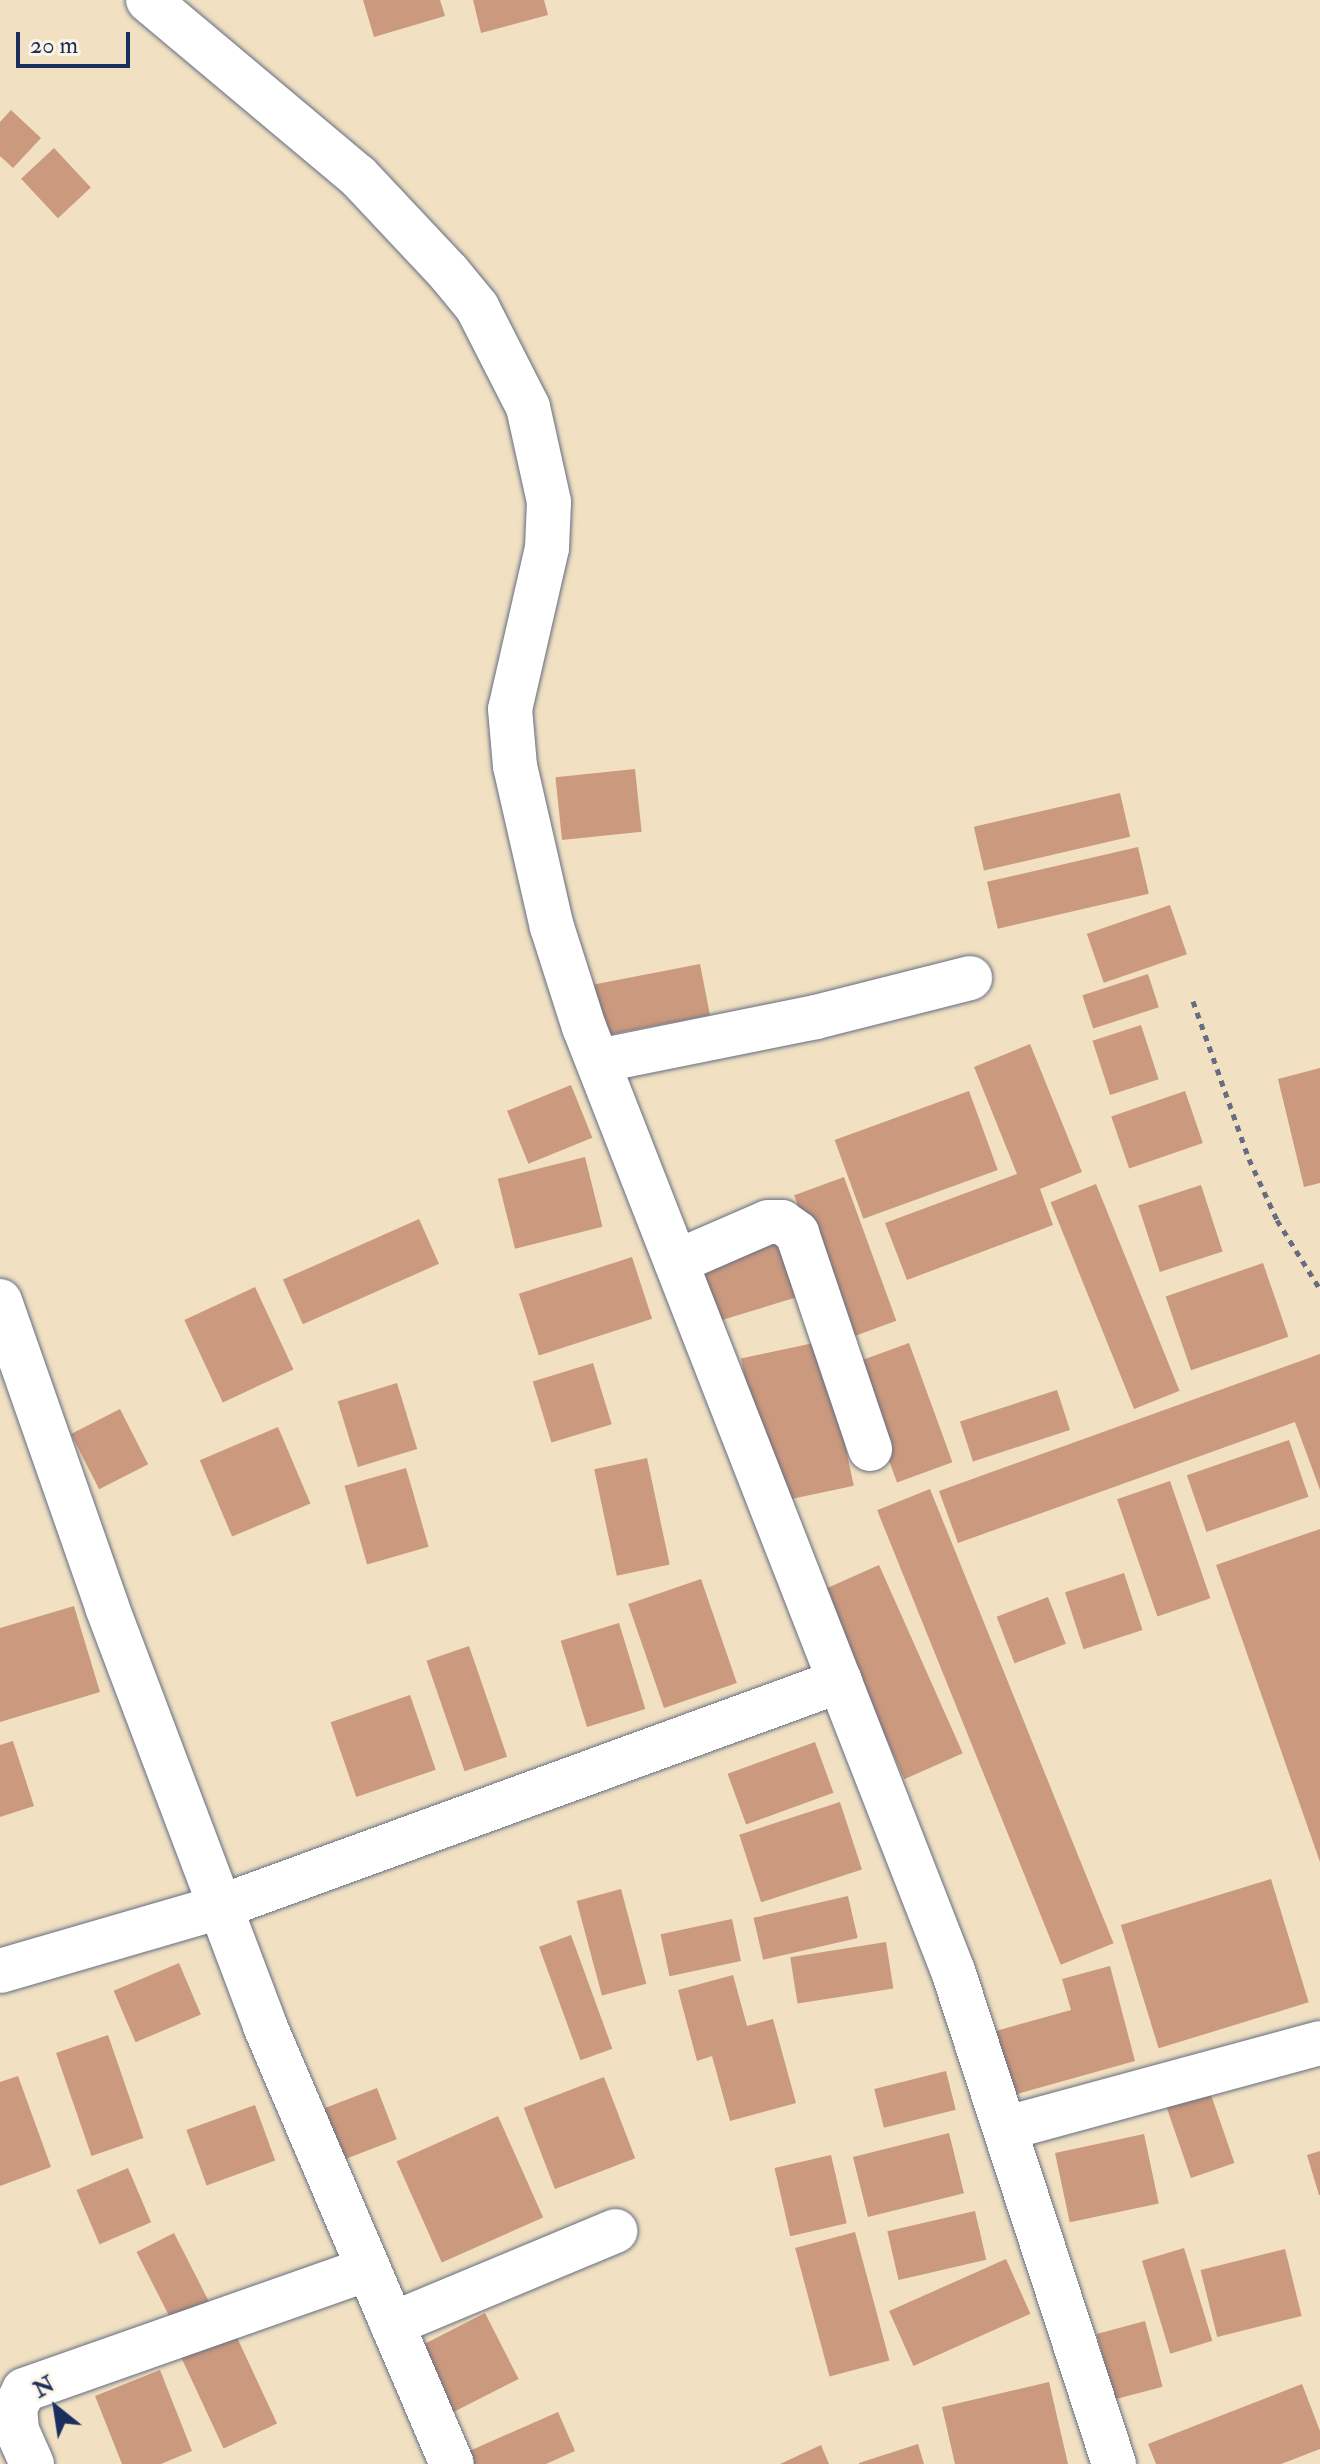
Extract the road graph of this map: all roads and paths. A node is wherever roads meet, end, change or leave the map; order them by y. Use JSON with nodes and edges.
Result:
{"nodes":[{"id":1,"x":148,"y":0,"type":"edge"},
{"id":2,"x":970,"y":978,"type":"dead end"},
{"id":3,"x":1193,"y":1001,"type":"dead end"},
{"id":4,"x":598,"y":1061,"type":"junction"},
{"id":5,"x":676,"y":1262,"type":"junction"},
{"id":6,"x":1320,"y":1289,"type":"edge"},
{"id":7,"x":0,"y":1301,"type":"edge"},
{"id":8,"x":870,"y":1449,"type":"dead end"},
{"id":9,"x":840,"y":1681,"type":"junction"},
{"id":10,"x":220,"y":1907,"type":"junction"},
{"id":11,"x":0,"y":1971,"type":"edge"},
{"id":12,"x":1320,"y":2043,"type":"edge"},
{"id":13,"x":1007,"y":2128,"type":"junction"},
{"id":14,"x":615,"y":2231,"type":"dead end"},
{"id":15,"x":368,"y":2269,"type":"junction"},
{"id":16,"x":392,"y":2324,"type":"junction"},
{"id":17,"x":32,"y":2464,"type":"edge"},
{"id":18,"x":452,"y":2464,"type":"edge"},
{"id":19,"x":1114,"y":2464,"type":"edge"}],
"edges":[{"from":1,"to":4,"type":"street"},
{"from":2,"to":4,"type":"street"},
{"from":3,"to":6,"type":"path"},
{"from":4,"to":5,"type":"street"},
{"from":5,"to":8,"type":"street"},
{"from":5,"to":9,"type":"street"},
{"from":7,"to":10,"type":"street"},
{"from":9,"to":10,"type":"street"},
{"from":9,"to":13,"type":"street"},
{"from":10,"to":11,"type":"street"},
{"from":10,"to":15,"type":"street"},
{"from":12,"to":13,"type":"street"},
{"from":13,"to":19,"type":"street"},
{"from":14,"to":16,"type":"street"},
{"from":15,"to":16,"type":"street"},
{"from":15,"to":17,"type":"street"},
{"from":16,"to":18,"type":"street"}]}
